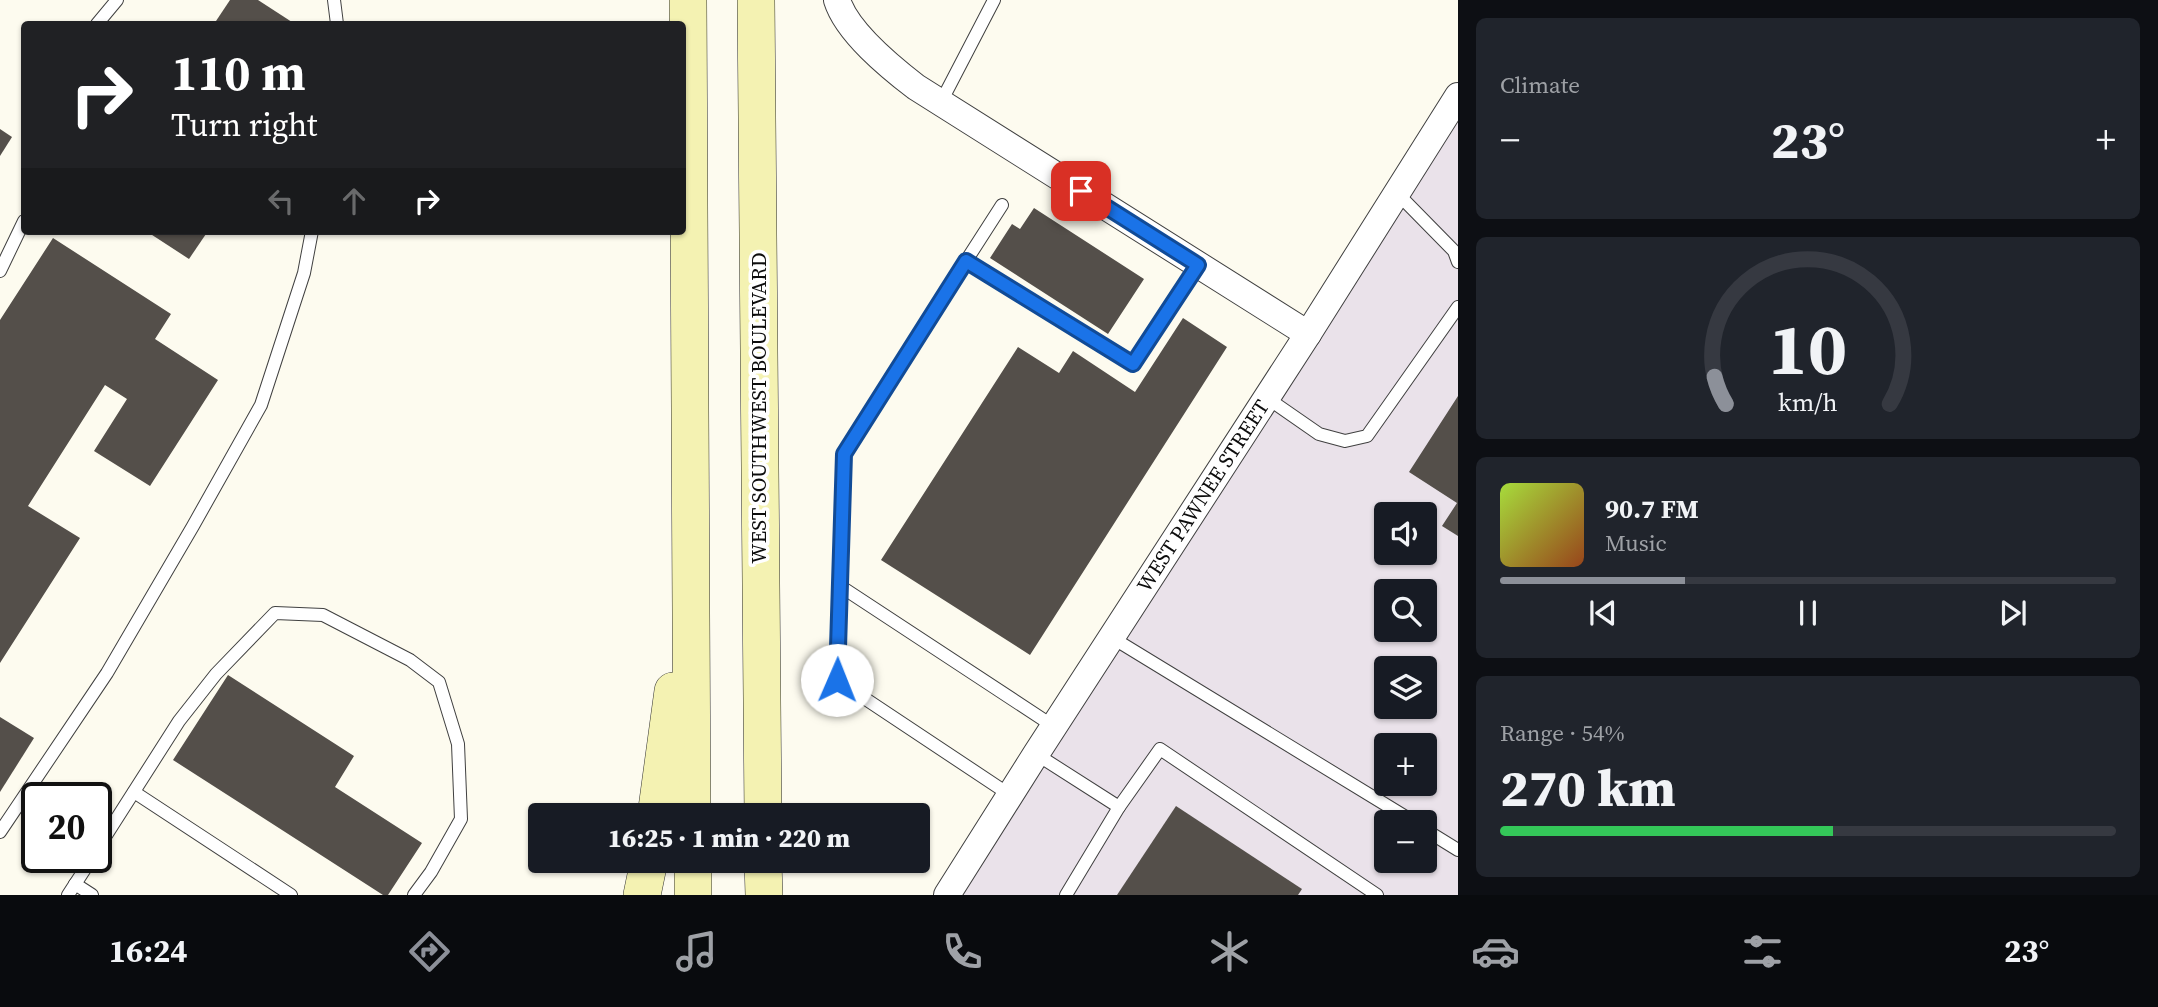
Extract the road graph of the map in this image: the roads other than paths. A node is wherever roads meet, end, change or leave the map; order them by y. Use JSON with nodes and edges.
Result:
{"nodes":[{"id":1,"x":117,"y":0,"type":"edge"},
{"id":2,"x":334,"y":0,"type":"edge"},
{"id":3,"x":688,"y":0,"type":"edge"},
{"id":4,"x":756,"y":0,"type":"edge"},
{"id":5,"x":836,"y":0,"type":"edge"},
{"id":6,"x":994,"y":0,"type":"edge"},
{"id":7,"x":100,"y":21,"type":"edge"},
{"id":8,"x":337,"y":21,"type":"edge"},
{"id":9,"x":1458,"y":96,"type":"edge"},
{"id":10,"x":941,"y":102,"type":"junction"},
{"id":11,"x":1397,"y":193,"type":"junction"},
{"id":12,"x":1002,"y":205,"type":"dead end"},
{"id":13,"x":21,"y":227,"type":"edge"},
{"id":14,"x":311,"y":235,"type":"edge"},
{"id":15,"x":966,"y":261,"type":"junction"},
{"id":16,"x":1458,"y":261,"type":"edge"},
{"id":17,"x":1198,"y":265,"type":"junction"},
{"id":18,"x":0,"y":271,"type":"edge"},
{"id":19,"x":1458,"y":307,"type":"edge"},
{"id":20,"x":1308,"y":334,"type":"junction"},
{"id":21,"x":1267,"y":398,"type":"junction"},
{"id":22,"x":691,"y":569,"type":"junction"},
{"id":23,"x":840,"y":586,"type":"junction"},
{"id":24,"x":1111,"y":637,"type":"junction"},
{"id":25,"x":1053,"y":726,"type":"junction"},
{"id":26,"x":1036,"y":754,"type":"junction"},
{"id":27,"x":134,"y":792,"type":"junction"},
{"id":28,"x":1010,"y":794,"type":"junction"},
{"id":29,"x":658,"y":803,"type":"edge"},
{"id":30,"x":692,"y":803,"type":"edge"},
{"id":31,"x":763,"y":803,"type":"edge"},
{"id":32,"x":1119,"y":807,"type":"junction"},
{"id":33,"x":1394,"y":810,"type":"edge"},
{"id":34,"x":112,"y":826,"type":"edge"},
{"id":35,"x":0,"y":832,"type":"edge"},
{"id":36,"x":1437,"y":837,"type":"edge"},
{"id":37,"x":1458,"y":850,"type":"edge"},
{"id":38,"x":82,"y":873,"type":"edge"},
{"id":39,"x":647,"y":873,"type":"edge"},
{"id":40,"x":693,"y":873,"type":"edge"},
{"id":41,"x":763,"y":873,"type":"edge"},
{"id":42,"x":71,"y":889,"type":"edge"},
{"id":43,"x":92,"y":895,"type":"edge"},
{"id":44,"x":291,"y":895,"type":"edge"},
{"id":45,"x":414,"y":895,"type":"edge"},
{"id":46,"x":642,"y":895,"type":"edge"},
{"id":47,"x":693,"y":895,"type":"edge"},
{"id":48,"x":764,"y":895,"type":"edge"},
{"id":49,"x":947,"y":895,"type":"edge"},
{"id":50,"x":1066,"y":895,"type":"edge"},
{"id":51,"x":1377,"y":895,"type":"edge"}],
"edges":[{"from":1,"to":7,"type":"lane"},
{"from":2,"to":8,"type":"lane"},
{"from":3,"to":22,"type":"main road"},
{"from":4,"to":31,"type":"main road","name":"WEST SOUTHWEST BOULEVARD"},
{"from":5,"to":10,"type":"street"},
{"from":6,"to":10,"type":"lane"},
{"from":9,"to":11,"type":"street","name":"WEST PAWNEE STREET"},
{"from":10,"to":17,"type":"street"},
{"from":11,"to":16,"type":"lane"},
{"from":11,"to":20,"type":"street","name":"WEST PAWNEE STREET"},
{"from":12,"to":15,"type":"lane"},
{"from":13,"to":18,"type":"lane"},
{"from":14,"to":35,"type":"lane"},
{"from":15,"to":17,"type":"lane"},
{"from":15,"to":23,"type":"lane"},
{"from":17,"to":20,"type":"street"},
{"from":19,"to":21,"type":"lane"},
{"from":20,"to":21,"type":"street","name":"WEST PAWNEE STREET"},
{"from":21,"to":24,"type":"street","name":"WEST PAWNEE STREET"},
{"from":22,"to":29,"type":"main road"},
{"from":22,"to":30,"type":"main road"},
{"from":23,"to":25,"type":"lane"},
{"from":23,"to":28,"type":"lane"},
{"from":24,"to":25,"type":"street","name":"WEST PAWNEE STREET"},
{"from":24,"to":33,"type":"lane"},
{"from":25,"to":26,"type":"street","name":"WEST PAWNEE STREET"},
{"from":26,"to":28,"type":"street","name":"WEST PAWNEE STREET"},
{"from":26,"to":32,"type":"lane"},
{"from":27,"to":34,"type":"lane"},
{"from":27,"to":44,"type":"lane"},
{"from":27,"to":45,"type":"lane"},
{"from":28,"to":49,"type":"street","name":"WEST PAWNEE STREET"},
{"from":32,"to":50,"type":"lane"},
{"from":32,"to":51,"type":"lane"},
{"from":36,"to":37,"type":"lane"},
{"from":38,"to":42,"type":"lane"},
{"from":39,"to":46,"type":"main road"},
{"from":40,"to":47,"type":"main road"},
{"from":41,"to":48,"type":"main road"},
{"from":42,"to":43,"type":"lane"}]}
